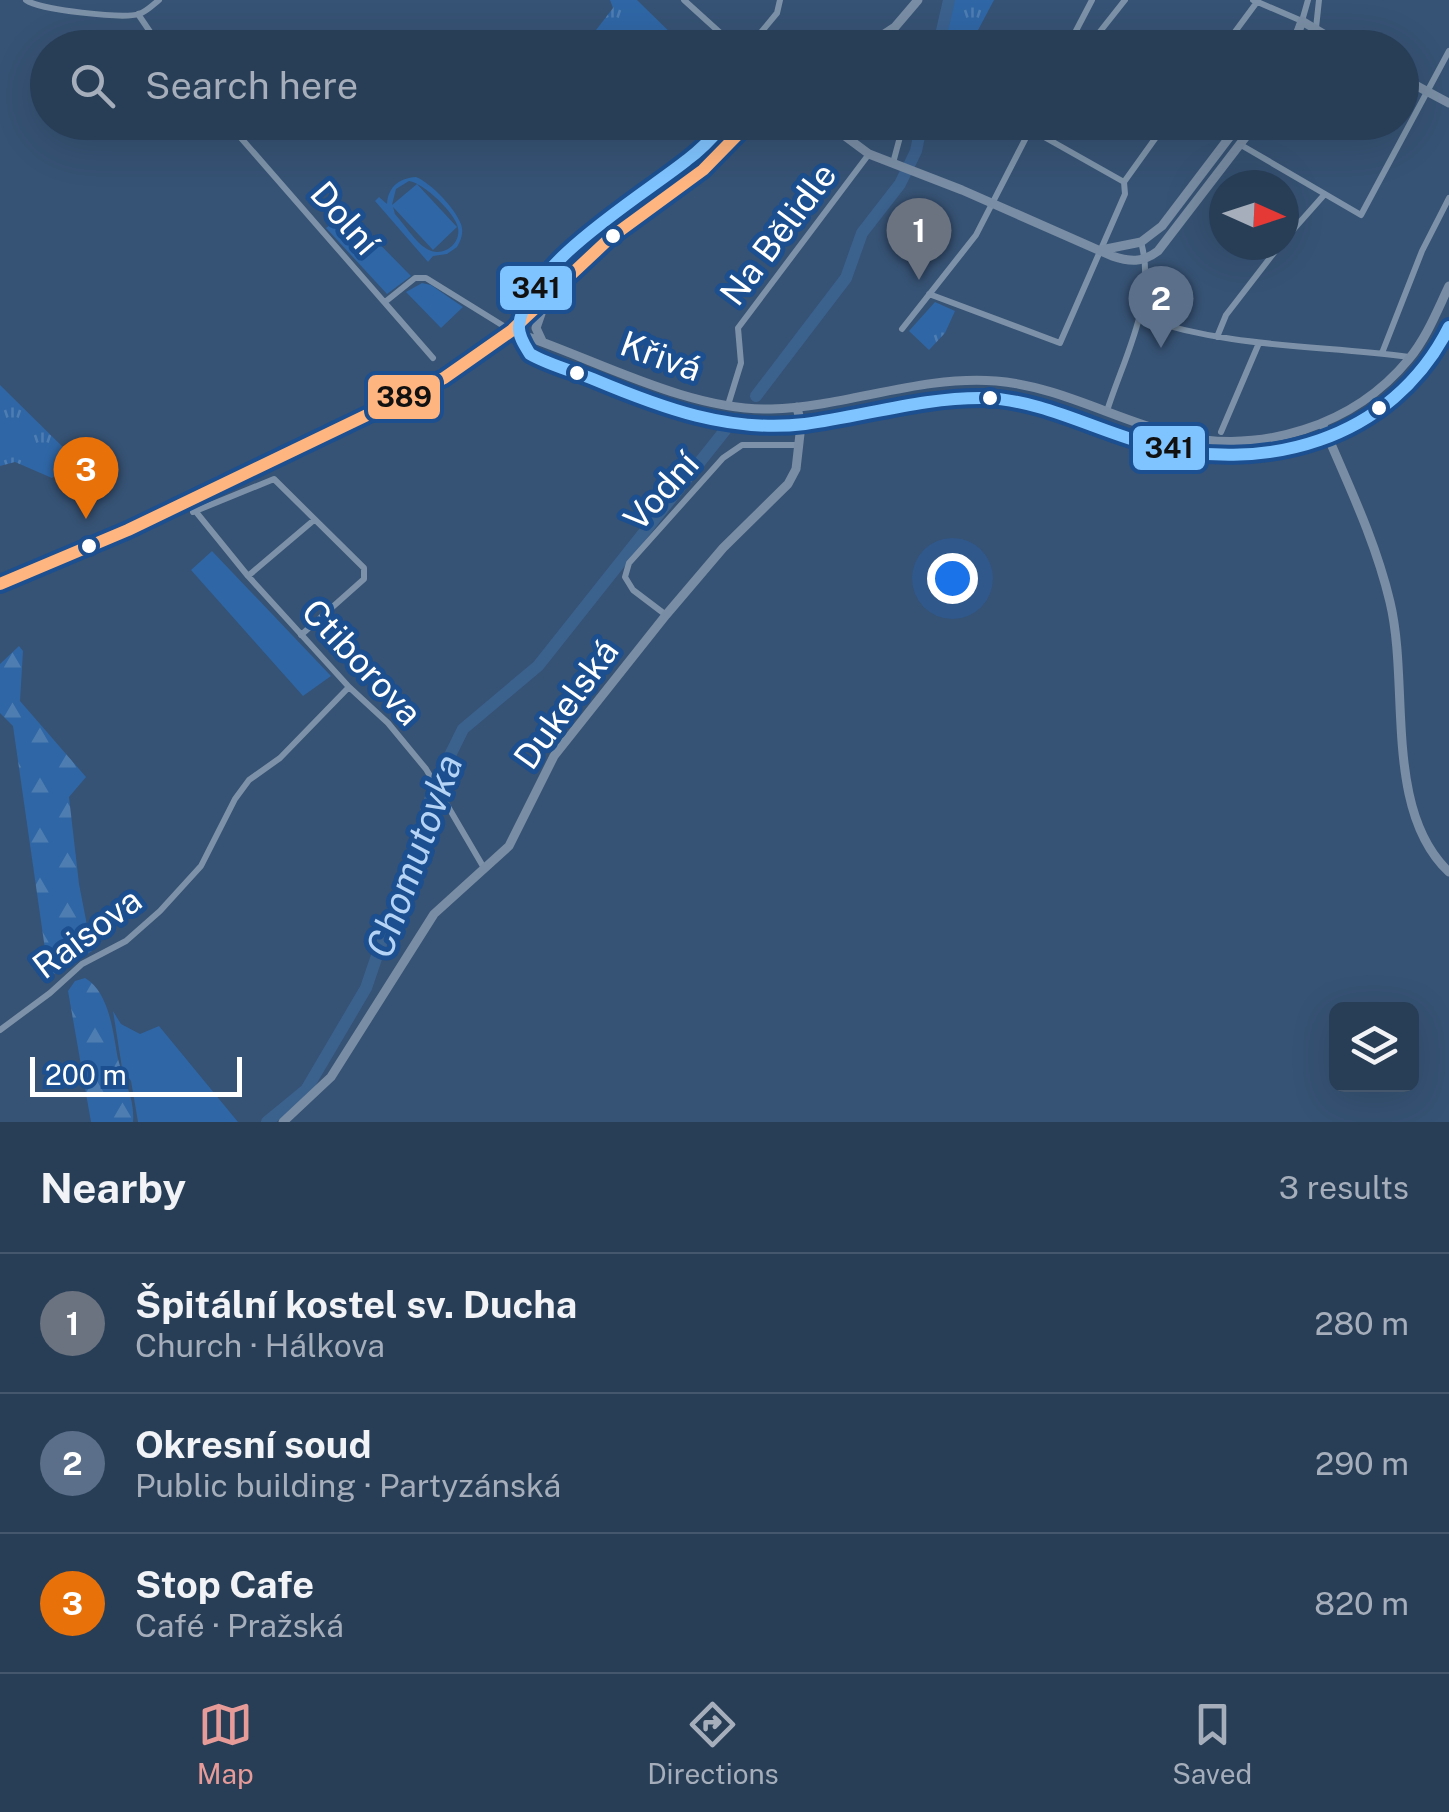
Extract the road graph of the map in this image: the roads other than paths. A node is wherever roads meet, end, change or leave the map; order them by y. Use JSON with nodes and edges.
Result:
{"nodes":[{"id":1,"x":26,"y":0,"type":"edge"},
{"id":2,"x":159,"y":0,"type":"edge"},
{"id":3,"x":684,"y":0,"type":"edge"},
{"id":4,"x":780,"y":0,"type":"edge"},
{"id":5,"x":915,"y":0,"type":"edge"},
{"id":6,"x":1092,"y":0,"type":"edge"},
{"id":7,"x":1125,"y":0,"type":"edge"},
{"id":8,"x":1308,"y":0,"type":"edge"},
{"id":9,"x":1319,"y":0,"type":"edge"},
{"id":10,"x":1255,"y":1,"type":"edge"},
{"id":11,"x":138,"y":14,"type":"junction"},
{"id":12,"x":1302,"y":21,"type":"junction"},
{"id":13,"x":149,"y":30,"type":"edge"},
{"id":14,"x":717,"y":30,"type":"edge"},
{"id":15,"x":763,"y":30,"type":"edge"},
{"id":16,"x":894,"y":30,"type":"edge"},
{"id":17,"x":1076,"y":30,"type":"edge"},
{"id":18,"x":1101,"y":30,"type":"edge"},
{"id":19,"x":1236,"y":30,"type":"edge"},
{"id":20,"x":1299,"y":30,"type":"edge"},
{"id":21,"x":1316,"y":30,"type":"joint"},
{"id":22,"x":1449,"y":51,"type":"edge"},
{"id":23,"x":1419,"y":88,"type":"edge"},
{"id":24,"x":1426,"y":92,"type":"junction"},
{"id":25,"x":1449,"y":103,"type":"edge"},
{"id":26,"x":1419,"y":105,"type":"edge"},
{"id":27,"x":243,"y":140,"type":"edge"},
{"id":28,"x":732,"y":140,"type":"edge"},
{"id":29,"x":850,"y":140,"type":"edge"},
{"id":30,"x":901,"y":140,"type":"edge"},
{"id":31,"x":1025,"y":140,"type":"edge"},
{"id":32,"x":1055,"y":140,"type":"edge"},
{"id":33,"x":1154,"y":140,"type":"edge"},
{"id":34,"x":1226,"y":140,"type":"edge"},
{"id":35,"x":1244,"y":140,"type":"edge"},
{"id":36,"x":1401,"y":140,"type":"edge"},
{"id":37,"x":1241,"y":144,"type":"junction"},
{"id":38,"x":869,"y":154,"type":"junction"},
{"id":39,"x":897,"y":165,"type":"junction"},
{"id":40,"x":1124,"y":182,"type":"junction"},
{"id":41,"x":1324,"y":195,"type":"junction"},
{"id":42,"x":1449,"y":198,"type":"edge"},
{"id":43,"x":993,"y":204,"type":"junction"},
{"id":44,"x":1299,"y":224,"type":"edge"},
{"id":45,"x":1141,"y":242,"type":"junction"},
{"id":46,"x":1098,"y":250,"type":"junction"},
{"id":47,"x":1146,"y":260,"type":"junction"},
{"id":48,"x":1269,"y":260,"type":"edge"},
{"id":49,"x":1449,"y":286,"type":"edge"},
{"id":50,"x":929,"y":294,"type":"junction"},
{"id":51,"x":547,"y":298,"type":"junction"},
{"id":52,"x":385,"y":302,"type":"junction"},
{"id":53,"x":1140,"y":318,"type":"junction"},
{"id":54,"x":902,"y":330,"type":"dead end"},
{"id":55,"x":511,"y":331,"type":"junction"},
{"id":56,"x":1217,"y":336,"type":"junction"},
{"id":57,"x":542,"y":341,"type":"junction"},
{"id":58,"x":1259,"y":343,"type":"junction"},
{"id":59,"x":1382,"y":354,"type":"junction"},
{"id":60,"x":433,"y":358,"type":"dead end"},
{"id":61,"x":1410,"y":358,"type":"junction"},
{"id":62,"x":727,"y":406,"type":"junction"},
{"id":63,"x":796,"y":407,"type":"junction"},
{"id":64,"x":1106,"y":412,"type":"junction"},
{"id":65,"x":1322,"y":423,"type":"junction"},
{"id":66,"x":352,"y":424,"type":"tunnel mouth"},
{"id":67,"x":1220,"y":432,"type":"dead end"},
{"id":68,"x":318,"y":441,"type":"tunnel mouth"},
{"id":69,"x":798,"y":445,"type":"junction"},
{"id":70,"x":190,"y":507,"type":"junction"},
{"id":71,"x":314,"y":520,"type":"junction"},
{"id":72,"x":248,"y":576,"type":"junction"},
{"id":73,"x":0,"y":584,"type":"edge"},
{"id":74,"x":666,"y":615,"type":"junction"},
{"id":75,"x":301,"y":635,"type":"junction"},
{"id":76,"x":349,"y":687,"type":"junction"},
{"id":77,"x":484,"y":868,"type":"junction"},
{"id":78,"x":1449,"y":872,"type":"edge"},
{"id":79,"x":0,"y":1030,"type":"edge"},
{"id":80,"x":283,"y":1122,"type":"edge"}],
"edges":[{"from":1,"to":11,"type":"street"},
{"from":2,"to":11,"type":"street"},
{"from":3,"to":14,"type":"street"},
{"from":4,"to":15,"type":"street"},
{"from":5,"to":16,"type":"street"},
{"from":6,"to":17,"type":"street"},
{"from":7,"to":18,"type":"street"},
{"from":8,"to":12,"type":"street"},
{"from":9,"to":21,"type":"street"},
{"from":10,"to":12,"type":"street"},
{"from":10,"to":19,"type":"street"},
{"from":11,"to":13,"type":"street"},
{"from":12,"to":20,"type":"street"},
{"from":12,"to":21,"type":"street"},
{"from":22,"to":24,"type":"street"},
{"from":23,"to":24,"type":"street"},
{"from":24,"to":25,"type":"street"},
{"from":24,"to":26,"type":"street"},
{"from":27,"to":52,"type":"street","name":"Dolní"},
{"from":28,"to":51,"type":"street"},
{"from":29,"to":38,"type":"street"},
{"from":30,"to":39,"type":"street"},
{"from":31,"to":43,"type":"street"},
{"from":32,"to":40,"type":"street"},
{"from":33,"to":40,"type":"street"},
{"from":34,"to":45,"type":"street"},
{"from":35,"to":37,"type":"street"},
{"from":36,"to":41,"type":"street"},
{"from":37,"to":41,"type":"street"},
{"from":37,"to":47,"type":"street"},
{"from":38,"to":39,"type":"street"},
{"from":38,"to":62,"type":"street","name":"Na Bělidle"},
{"from":39,"to":43,"type":"street"},
{"from":40,"to":46,"type":"street"},
{"from":41,"to":44,"type":"street"},
{"from":42,"to":59,"type":"street"},
{"from":43,"to":46,"type":"street"},
{"from":43,"to":50,"type":"street"},
{"from":45,"to":46,"type":"street"},
{"from":45,"to":47,"type":"street"},
{"from":46,"to":47,"type":"street"},
{"from":46,"to":50,"type":"street"},
{"from":47,"to":53,"type":"street"},
{"from":48,"to":56,"type":"street"},
{"from":49,"to":61,"type":"street","name":"Křivá"},
{"from":50,"to":54,"type":"street"},
{"from":51,"to":55,"type":"street"},
{"from":51,"to":57,"type":"street"},
{"from":52,"to":55,"type":"street","name":"Dolní"},
{"from":52,"to":60,"type":"street","name":"Dolní"},
{"from":53,"to":56,"type":"street"},
{"from":53,"to":64,"type":"street"},
{"from":55,"to":57,"type":"street","name":"Křivá"},
{"from":55,"to":66,"type":"street"},
{"from":56,"to":58,"type":"street"},
{"from":57,"to":62,"type":"street","name":"Křivá"},
{"from":58,"to":59,"type":"street"},
{"from":58,"to":67,"type":"street"},
{"from":59,"to":61,"type":"street"},
{"from":61,"to":65,"type":"street","name":"Křivá"},
{"from":62,"to":63,"type":"street","name":"Křivá"},
{"from":63,"to":64,"type":"street","name":"Křivá"},
{"from":63,"to":69,"type":"street","name":"Dukelská"},
{"from":64,"to":65,"type":"street","name":"Křivá"},
{"from":65,"to":78,"type":"street"},
{"from":68,"to":70,"type":"street"},
{"from":69,"to":74,"type":"street","name":"Dukelská"},
{"from":69,"to":74,"type":"street","name":"Vodní"},
{"from":70,"to":71,"type":"street"},
{"from":70,"to":72,"type":"street","name":"Ctiborova"},
{"from":70,"to":73,"type":"street"},
{"from":71,"to":72,"type":"street"},
{"from":71,"to":75,"type":"street"},
{"from":72,"to":75,"type":"street","name":"Ctiborova"},
{"from":74,"to":77,"type":"street","name":"Dukelská"},
{"from":75,"to":76,"type":"street","name":"Ctiborova"},
{"from":76,"to":77,"type":"street","name":"Ctiborova"},
{"from":76,"to":79,"type":"street","name":"Raisova"},
{"from":77,"to":80,"type":"street","name":"Dukelská"}]}
